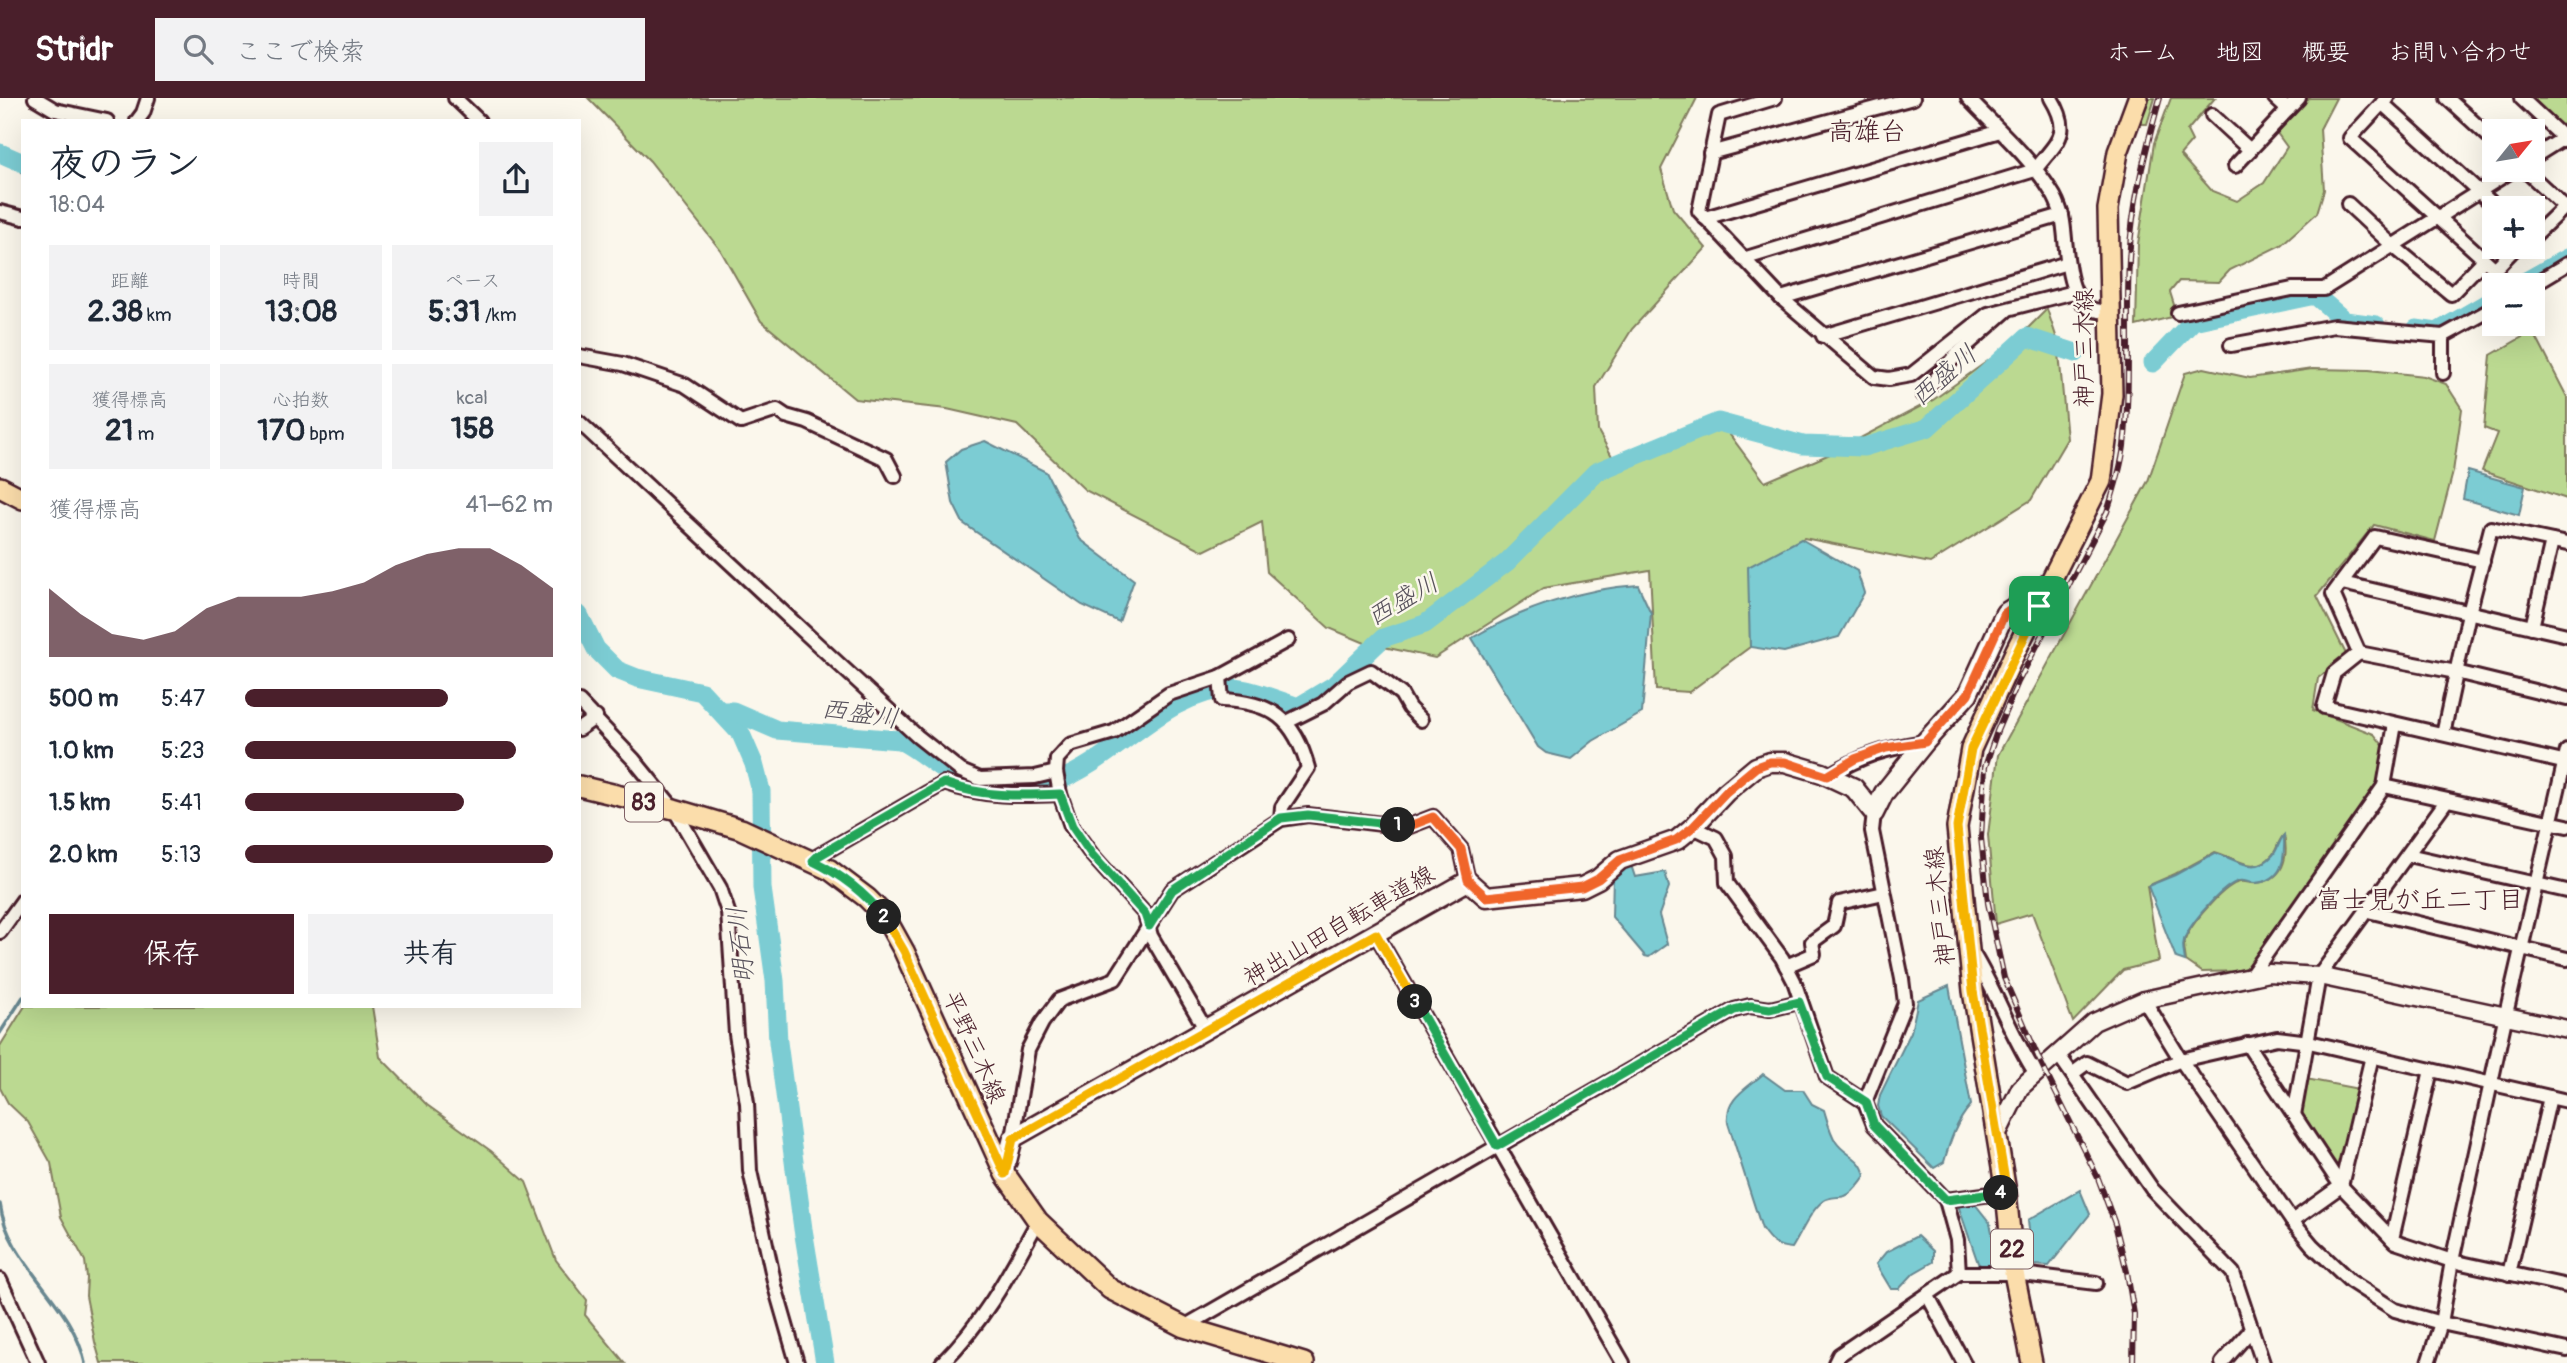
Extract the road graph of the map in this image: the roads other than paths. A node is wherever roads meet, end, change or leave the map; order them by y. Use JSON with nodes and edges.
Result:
{"nodes":[{"id":1,"x":35,"y":98,"type":"edge"},
{"id":2,"x":148,"y":98,"type":"edge"},
{"id":3,"x":455,"y":98,"type":"edge"},
{"id":4,"x":1775,"y":98,"type":"edge"},
{"id":5,"x":1913,"y":98,"type":"edge"},
{"id":6,"x":1968,"y":98,"type":"edge"},
{"id":7,"x":2051,"y":98,"type":"edge"},
{"id":8,"x":2138,"y":98,"type":"edge"},
{"id":9,"x":2275,"y":98,"type":"edge"},
{"id":10,"x":2299,"y":98,"type":"edge"},
{"id":11,"x":2447,"y":98,"type":"edge"},
{"id":12,"x":2521,"y":98,"type":"edge"},
{"id":13,"x":2385,"y":100,"type":"edge"},
{"id":14,"x":2288,"y":110,"type":"junction"},
{"id":15,"x":2212,"y":115,"type":"dead end"},
{"id":16,"x":98,"y":119,"type":"edge"},
{"id":17,"x":138,"y":119,"type":"edge"},
{"id":18,"x":477,"y":119,"type":"edge"},
{"id":19,"x":2482,"y":130,"type":"edge"},
{"id":20,"x":2000,"y":131,"type":"junction"},
{"id":21,"x":2566,"y":138,"type":"edge"},
{"id":22,"x":2250,"y":150,"type":"junction"},
{"id":23,"x":2545,"y":150,"type":"edge"},
{"id":24,"x":1710,"y":153,"type":"junction"},
{"id":25,"x":2235,"y":166,"type":"dead end"},
{"id":26,"x":2035,"y":170,"type":"junction"},
{"id":27,"x":2494,"y":182,"type":"edge"},
{"id":28,"x":2538,"y":182,"type":"edge"},
{"id":29,"x":2479,"y":191,"type":"junction"},
{"id":30,"x":2484,"y":196,"type":"edge"},
{"id":31,"x":2348,"y":204,"type":"dead end"},
{"id":32,"x":2566,"y":208,"type":"edge"},
{"id":33,"x":0,"y":212,"type":"edge"},
{"id":34,"x":2062,"y":215,"type":"junction"},
{"id":35,"x":21,"y":217,"type":"edge"},
{"id":36,"x":1705,"y":218,"type":"junction"},
{"id":37,"x":2437,"y":218,"type":"junction"},
{"id":38,"x":2545,"y":227,"type":"edge"},
{"id":39,"x":2392,"y":245,"type":"junction"},
{"id":40,"x":1743,"y":259,"type":"junction"},
{"id":41,"x":2505,"y":259,"type":"edge"},
{"id":42,"x":2483,"y":261,"type":"junction"},
{"id":43,"x":2067,"y":264,"type":"junction"},
{"id":44,"x":2567,"y":264,"type":"edge"},
{"id":45,"x":2545,"y":277,"type":"edge"},
{"id":46,"x":2074,"y":292,"type":"junction"},
{"id":47,"x":1781,"y":298,"type":"junction"},
{"id":48,"x":2006,"y":310,"type":"junction"},
{"id":49,"x":2109,"y":311,"type":"junction"},
{"id":50,"x":2178,"y":313,"type":"dead end"},
{"id":51,"x":2482,"y":315,"type":"edge"},
{"id":52,"x":1823,"y":335,"type":"junction"},
{"id":53,"x":2443,"y":336,"type":"junction"},
{"id":54,"x":2231,"y":345,"type":"dead end"},
{"id":55,"x":581,"y":356,"type":"edge"},
{"id":56,"x":2443,"y":373,"type":"dead end"},
{"id":57,"x":1923,"y":394,"type":"dead end"},
{"id":58,"x":581,"y":424,"type":"edge"},
{"id":59,"x":895,"y":476,"type":"dead end"},
{"id":60,"x":0,"y":487,"type":"edge"},
{"id":61,"x":21,"y":498,"type":"edge"},
{"id":62,"x":2552,"y":541,"type":"junction"},
{"id":63,"x":2567,"y":544,"type":"edge"},
{"id":64,"x":2483,"y":561,"type":"junction"},
{"id":65,"x":2342,"y":583,"type":"junction"},
{"id":66,"x":2035,"y":605,"type":"junction"},
{"id":67,"x":2469,"y":613,"type":"junction"},
{"id":68,"x":2532,"y":627,"type":"junction"},
{"id":69,"x":2567,"y":635,"type":"edge"},
{"id":70,"x":1288,"y":640,"type":"dead end"},
{"id":71,"x":2359,"y":653,"type":"junction"},
{"id":72,"x":2456,"y":672,"type":"junction"},
{"id":73,"x":1220,"y":677,"type":"junction"},
{"id":74,"x":2567,"y":699,"type":"edge"},
{"id":75,"x":581,"y":704,"type":"edge"},
{"id":76,"x":596,"y":718,"type":"junction"},
{"id":77,"x":1422,"y":720,"type":"dead end"},
{"id":78,"x":1287,"y":722,"type":"junction"},
{"id":79,"x":2395,"y":724,"type":"junction"},
{"id":80,"x":581,"y":728,"type":"edge"},
{"id":81,"x":2443,"y":734,"type":"junction"},
{"id":82,"x":1925,"y":742,"type":"junction"},
{"id":83,"x":2566,"y":759,"type":"edge"},
{"id":84,"x":1056,"y":772,"type":"junction"},
{"id":85,"x":1827,"y":776,"type":"junction"},
{"id":86,"x":581,"y":786,"type":"edge"},
{"id":87,"x":2384,"y":786,"type":"junction"},
{"id":88,"x":1060,"y":794,"type":"junction"},
{"id":89,"x":2447,"y":800,"type":"junction"},
{"id":90,"x":674,"y":809,"type":"junction"},
{"id":91,"x":1874,"y":813,"type":"junction"},
{"id":92,"x":1281,"y":818,"type":"junction"},
{"id":93,"x":2552,"y":822,"type":"junction"},
{"id":94,"x":2567,"y":826,"type":"edge"},
{"id":95,"x":1693,"y":827,"type":"junction"},
{"id":96,"x":2408,"y":855,"type":"junction"},
{"id":97,"x":813,"y":861,"type":"junction"},
{"id":98,"x":1468,"y":880,"type":"junction"},
{"id":99,"x":2537,"y":884,"type":"junction"},
{"id":100,"x":2567,"y":891,"type":"edge"},
{"id":101,"x":1884,"y":893,"type":"junction"},
{"id":102,"x":21,"y":903,"type":"edge"},
{"id":103,"x":2368,"y":911,"type":"junction"},
{"id":104,"x":1149,"y":926,"type":"junction"},
{"id":105,"x":0,"y":932,"type":"edge"},
{"id":106,"x":1376,"y":934,"type":"junction"},
{"id":107,"x":1969,"y":948,"type":"junction"},
{"id":108,"x":2521,"y":948,"type":"junction"},
{"id":109,"x":2567,"y":959,"type":"edge"},
{"id":110,"x":1786,"y":966,"type":"junction"},
{"id":111,"x":2319,"y":976,"type":"junction"},
{"id":112,"x":2250,"y":977,"type":"junction"},
{"id":113,"x":2144,"y":1000,"type":"junction"},
{"id":114,"x":1799,"y":1002,"type":"junction"},
{"id":115,"x":2506,"y":1014,"type":"junction"},
{"id":116,"x":2567,"y":1029,"type":"edge"},
{"id":117,"x":1206,"y":1030,"type":"junction"},
{"id":118,"x":2309,"y":1042,"type":"junction"},
{"id":119,"x":2247,"y":1044,"type":"junction"},
{"id":120,"x":2058,"y":1054,"type":"junction"},
{"id":121,"x":2372,"y":1056,"type":"junction"},
{"id":122,"x":2181,"y":1059,"type":"junction"},
{"id":123,"x":2431,"y":1070,"type":"junction"},
{"id":124,"x":2036,"y":1074,"type":"junction"},
{"id":125,"x":2072,"y":1074,"type":"junction"},
{"id":126,"x":2490,"y":1083,"type":"junction"},
{"id":127,"x":2550,"y":1097,"type":"junction"},
{"id":128,"x":2567,"y":1101,"type":"edge"},
{"id":129,"x":1866,"y":1102,"type":"junction"},
{"id":130,"x":2294,"y":1115,"type":"junction"},
{"id":131,"x":1997,"y":1135,"type":"junction"},
{"id":132,"x":1013,"y":1139,"type":"junction"},
{"id":133,"x":1497,"y":1146,"type":"junction"},
{"id":134,"x":1006,"y":1168,"type":"junction"},
{"id":135,"x":2341,"y":1186,"type":"junction"},
{"id":136,"x":2007,"y":1192,"type":"junction"},
{"id":137,"x":1946,"y":1200,"type":"junction"},
{"id":138,"x":2292,"y":1220,"type":"junction"},
{"id":139,"x":1038,"y":1221,"type":"junction"},
{"id":140,"x":2392,"y":1239,"type":"junction"},
{"id":141,"x":2452,"y":1261,"type":"junction"},
{"id":142,"x":1959,"y":1273,"type":"junction"},
{"id":143,"x":2014,"y":1273,"type":"junction"},
{"id":144,"x":2509,"y":1274,"type":"junction"},
{"id":145,"x":0,"y":1280,"type":"edge"},
{"id":146,"x":2096,"y":1283,"type":"dead end"},
{"id":147,"x":2567,"y":1286,"type":"edge"},
{"id":148,"x":1928,"y":1296,"type":"junction"},
{"id":149,"x":2441,"y":1323,"type":"junction"},
{"id":150,"x":1184,"y":1327,"type":"junction"},
{"id":151,"x":2252,"y":1329,"type":"junction"},
{"id":152,"x":2567,"y":1350,"type":"edge"},
{"id":153,"x":1280,"y":1361,"type":"edge"},
{"id":154,"x":38,"y":1363,"type":"edge"},
{"id":155,"x":797,"y":1363,"type":"edge"},
{"id":156,"x":942,"y":1363,"type":"edge"},
{"id":157,"x":1304,"y":1363,"type":"edge"},
{"id":158,"x":1623,"y":1363,"type":"edge"},
{"id":159,"x":1835,"y":1363,"type":"edge"},
{"id":160,"x":1964,"y":1363,"type":"edge"},
{"id":161,"x":2032,"y":1363,"type":"edge"},
{"id":162,"x":2222,"y":1363,"type":"edge"},
{"id":163,"x":2263,"y":1363,"type":"edge"},
{"id":164,"x":2428,"y":1363,"type":"edge"}],
"edges":[{"from":1,"to":16,"type":"street"},
{"from":2,"to":17,"type":"street"},
{"from":3,"to":18,"type":"street"},
{"from":4,"to":24,"type":"street"},
{"from":5,"to":24,"type":"street"},
{"from":6,"to":20,"type":"street"},
{"from":7,"to":26,"type":"street"},
{"from":8,"to":49,"type":"main road","name":"神戸三木線","number":"22"},
{"from":9,"to":14,"type":"street"},
{"from":10,"to":14,"type":"street"},
{"from":11,"to":19,"type":"street"},
{"from":12,"to":21,"type":"street"},
{"from":13,"to":29,"type":"street"},
{"from":13,"to":37,"type":"street"},
{"from":14,"to":22,"type":"street"},
{"from":15,"to":22,"type":"street"},
{"from":20,"to":26,"type":"street"},
{"from":20,"to":36,"type":"street"},
{"from":21,"to":23,"type":"street"},
{"from":22,"to":25,"type":"street"},
{"from":24,"to":36,"type":"street"},
{"from":26,"to":34,"type":"street"},
{"from":26,"to":40,"type":"street"},
{"from":27,"to":29,"type":"street"},
{"from":28,"to":32,"type":"street"},
{"from":29,"to":30,"type":"street"},
{"from":29,"to":37,"type":"street"},
{"from":31,"to":39,"type":"street"},
{"from":32,"to":38,"type":"street"},
{"from":33,"to":35,"type":"street"},
{"from":34,"to":43,"type":"street"},
{"from":34,"to":47,"type":"street"},
{"from":36,"to":40,"type":"street"},
{"from":37,"to":39,"type":"street"},
{"from":37,"to":42,"type":"street"},
{"from":39,"to":42,"type":"street"},
{"from":39,"to":50,"type":"street"},
{"from":40,"to":47,"type":"street"},
{"from":41,"to":42,"type":"street"},
{"from":43,"to":46,"type":"street"},
{"from":43,"to":52,"type":"street"},
{"from":44,"to":45,"type":"street"},
{"from":46,"to":48,"type":"street"},
{"from":46,"to":49,"type":"street"},
{"from":47,"to":52,"type":"street"},
{"from":48,"to":52,"type":"street"},
{"from":48,"to":57,"type":"street"},
{"from":49,"to":66,"type":"main road","name":"神戸三木線","number":"22"},
{"from":51,"to":53,"type":"street"},
{"from":53,"to":54,"type":"street"},
{"from":53,"to":56,"type":"street"},
{"from":55,"to":59,"type":"street"},
{"from":58,"to":84,"type":"street"},
{"from":60,"to":61,"type":"main road"},
{"from":62,"to":63,"type":"street"},
{"from":62,"to":64,"type":"street"},
{"from":62,"to":68,"type":"street"},
{"from":64,"to":65,"type":"street"},
{"from":64,"to":67,"type":"street"},
{"from":65,"to":67,"type":"street"},
{"from":65,"to":71,"type":"street"},
{"from":66,"to":82,"type":"main road"},
{"from":66,"to":107,"type":"main road","name":"神戸三木線","number":"22"},
{"from":67,"to":68,"type":"street"},
{"from":67,"to":72,"type":"street"},
{"from":68,"to":69,"type":"street"},
{"from":70,"to":73,"type":"street"},
{"from":71,"to":72,"type":"street"},
{"from":71,"to":79,"type":"street"},
{"from":72,"to":74,"type":"street"},
{"from":72,"to":81,"type":"street"},
{"from":73,"to":78,"type":"street"},
{"from":73,"to":84,"type":"street"},
{"from":75,"to":76,"type":"street"},
{"from":76,"to":80,"type":"street"},
{"from":76,"to":90,"type":"street"},
{"from":77,"to":78,"type":"street"},
{"from":78,"to":92,"type":"street"},
{"from":79,"to":81,"type":"street"},
{"from":79,"to":87,"type":"street"},
{"from":81,"to":83,"type":"street"},
{"from":82,"to":85,"type":"street"},
{"from":82,"to":91,"type":"main road"},
{"from":83,"to":93,"type":"street"},
{"from":84,"to":88,"type":"street"},
{"from":85,"to":91,"type":"main road","name":"神出山田自転車道線"},
{"from":85,"to":95,"type":"main road","name":"神出山田自転車道線"},
{"from":86,"to":90,"type":"main road","name":"平野三木線","number":"83"},
{"from":87,"to":89,"type":"street"},
{"from":87,"to":112,"type":"street"},
{"from":88,"to":97,"type":"street"},
{"from":88,"to":104,"type":"street"},
{"from":89,"to":93,"type":"street"},
{"from":89,"to":96,"type":"street"},
{"from":90,"to":97,"type":"main road","name":"平野三木線","number":"83"},
{"from":90,"to":155,"type":"street"},
{"from":91,"to":101,"type":"street"},
{"from":92,"to":98,"type":"street"},
{"from":92,"to":104,"type":"street"},
{"from":93,"to":94,"type":"street"},
{"from":93,"to":99,"type":"street"},
{"from":95,"to":98,"type":"main road","name":"神出山田自転車道線"},
{"from":95,"to":110,"type":"street"},
{"from":96,"to":99,"type":"street"},
{"from":96,"to":103,"type":"street"},
{"from":97,"to":134,"type":"main road","name":"平野三木線","number":"83"},
{"from":98,"to":106,"type":"main road","name":"神出山田自転車道線"},
{"from":99,"to":100,"type":"street"},
{"from":99,"to":108,"type":"street"},
{"from":101,"to":110,"type":"street"},
{"from":101,"to":129,"type":"street"},
{"from":102,"to":105,"type":"street"},
{"from":103,"to":108,"type":"street"},
{"from":103,"to":111,"type":"street"},
{"from":104,"to":117,"type":"street"},
{"from":104,"to":132,"type":"street"},
{"from":106,"to":117,"type":"main road","name":"神出山田自転車道線"},
{"from":106,"to":133,"type":"street"},
{"from":107,"to":124,"type":"street"},
{"from":107,"to":131,"type":"main road","name":"神戸三木線","number":"22"},
{"from":108,"to":109,"type":"street"},
{"from":108,"to":115,"type":"street"},
{"from":110,"to":114,"type":"street"},
{"from":111,"to":112,"type":"street"},
{"from":111,"to":115,"type":"street"},
{"from":111,"to":118,"type":"street"},
{"from":112,"to":113,"type":"street"},
{"from":113,"to":120,"type":"street"},
{"from":113,"to":122,"type":"street"},
{"from":114,"to":129,"type":"street"},
{"from":114,"to":133,"type":"street"},
{"from":115,"to":116,"type":"street"},
{"from":115,"to":126,"type":"street"},
{"from":117,"to":132,"type":"main road","name":"神出山田自転車道線"},
{"from":118,"to":119,"type":"street"},
{"from":118,"to":121,"type":"street"},
{"from":118,"to":130,"type":"street"},
{"from":119,"to":122,"type":"street"},
{"from":119,"to":130,"type":"street"},
{"from":120,"to":124,"type":"street"},
{"from":120,"to":125,"type":"street"},
{"from":121,"to":123,"type":"street"},
{"from":121,"to":135,"type":"street"},
{"from":122,"to":125,"type":"street"},
{"from":122,"to":138,"type":"street"},
{"from":123,"to":126,"type":"street"},
{"from":123,"to":140,"type":"street"},
{"from":124,"to":131,"type":"street"},
{"from":125,"to":151,"type":"street"},
{"from":126,"to":127,"type":"street"},
{"from":126,"to":141,"type":"street"},
{"from":127,"to":128,"type":"street"},
{"from":127,"to":144,"type":"street"},
{"from":129,"to":137,"type":"street"},
{"from":130,"to":135,"type":"street"},
{"from":131,"to":136,"type":"main road","name":"神戸三木線","number":"22"},
{"from":132,"to":134,"type":"main road"},
{"from":133,"to":150,"type":"street"},
{"from":133,"to":158,"type":"street"},
{"from":134,"to":139,"type":"main road","name":"平野三木線","number":"83"},
{"from":135,"to":138,"type":"street"},
{"from":135,"to":140,"type":"street"},
{"from":136,"to":137,"type":"street"},
{"from":136,"to":143,"type":"main road","name":"神戸三木線","number":"22"},
{"from":137,"to":142,"type":"street"},
{"from":138,"to":149,"type":"street"},
{"from":139,"to":150,"type":"main road","name":"平野三木線","number":"83"},
{"from":139,"to":156,"type":"street"},
{"from":140,"to":141,"type":"street"},
{"from":141,"to":144,"type":"street"},
{"from":141,"to":149,"type":"street"},
{"from":142,"to":143,"type":"street"},
{"from":142,"to":148,"type":"street"},
{"from":143,"to":146,"type":"street"},
{"from":143,"to":161,"type":"main road","name":"神戸三木線","number":"22"},
{"from":144,"to":147,"type":"street"},
{"from":145,"to":154,"type":"street"},
{"from":148,"to":159,"type":"street"},
{"from":148,"to":160,"type":"street"},
{"from":149,"to":152,"type":"street"},
{"from":149,"to":164,"type":"street"},
{"from":150,"to":153,"type":"main road","name":"平野三木線","number":"83"},
{"from":151,"to":162,"type":"street"},
{"from":151,"to":163,"type":"street"},
{"from":153,"to":157,"type":"main road","name":"平野三木線","number":"83"}]}
